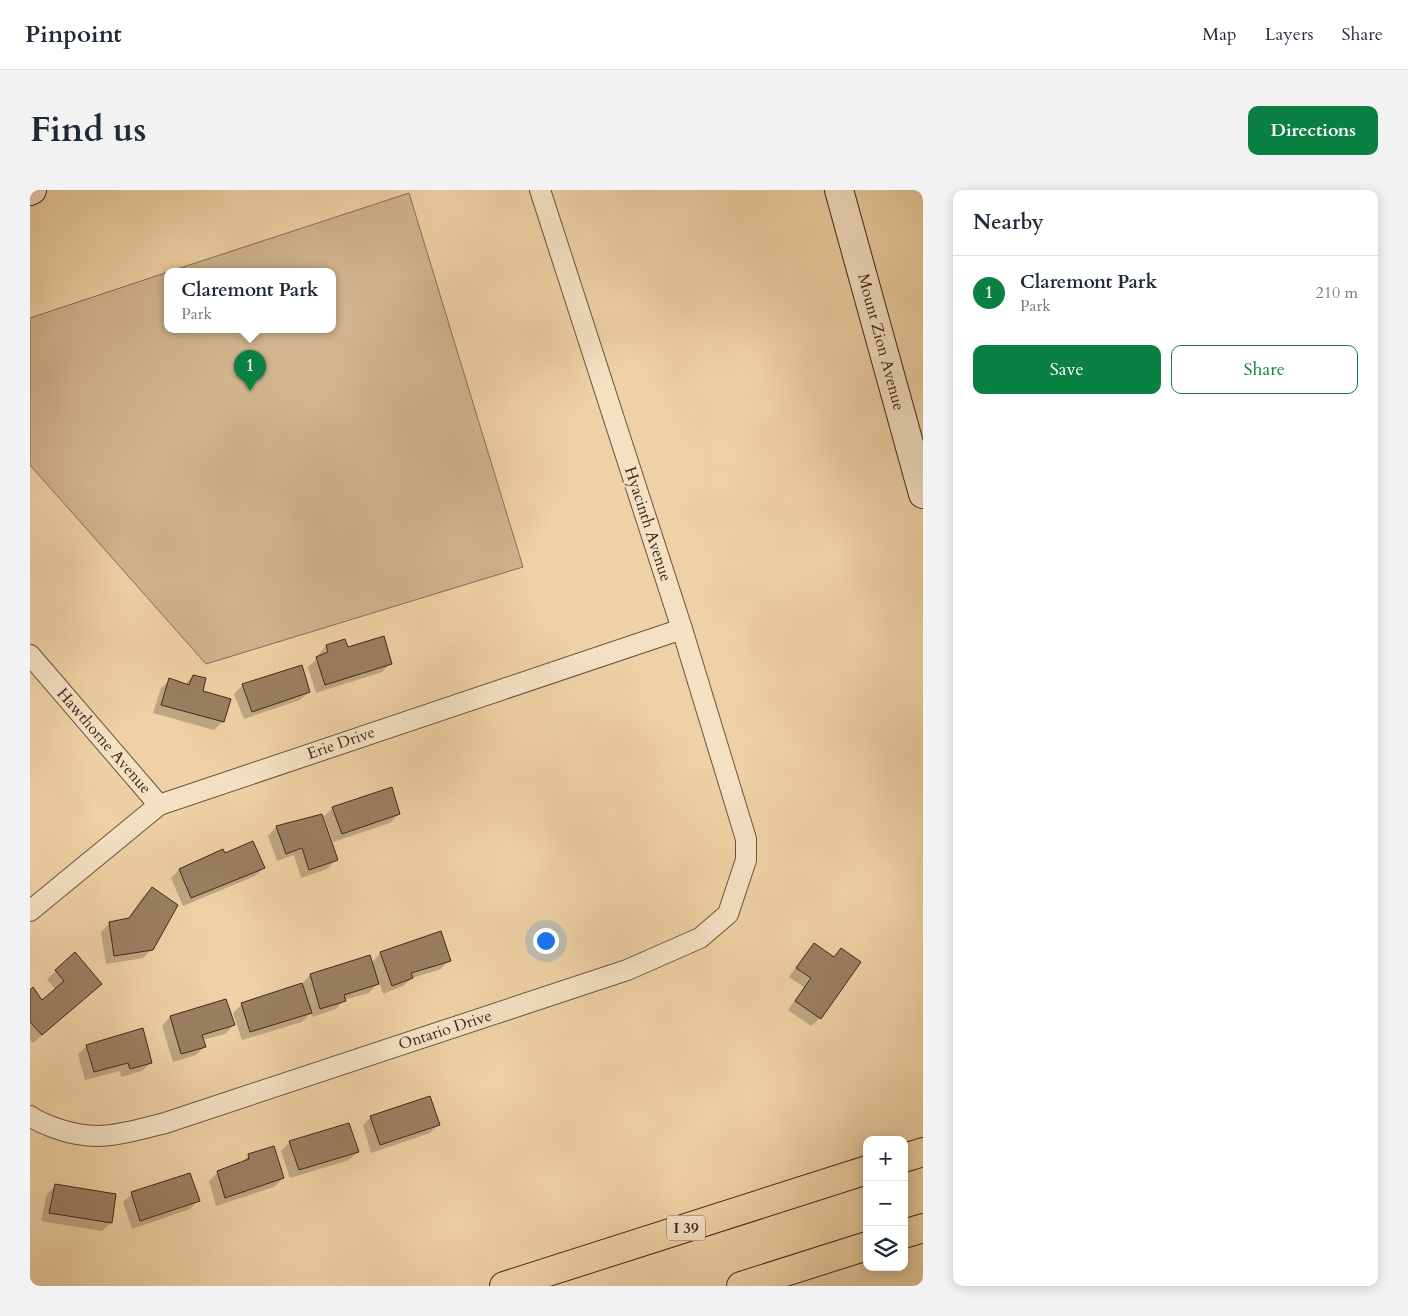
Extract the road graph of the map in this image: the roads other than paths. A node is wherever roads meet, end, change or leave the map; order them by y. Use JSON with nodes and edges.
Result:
{"nodes":[{"id":1,"x":540,"y":190,"type":"edge"},
{"id":2,"x":839,"y":190,"type":"edge"},
{"id":3,"x":923,"y":494,"type":"edge"},
{"id":4,"x":682,"y":629,"type":"junction"},
{"id":5,"x":30,"y":655,"type":"edge"},
{"id":6,"x":159,"y":805,"type":"junction"},
{"id":7,"x":746,"y":860,"type":"joint"},
{"id":8,"x":30,"y":910,"type":"edge"},
{"id":9,"x":30,"y":1116,"type":"edge"},
{"id":10,"x":923,"y":1152,"type":"edge"},
{"id":11,"x":908,"y":1157,"type":"edge"},
{"id":12,"x":863,"y":1171,"type":"edge"},
{"id":13,"x":923,"y":1228,"type":"edge"},
{"id":14,"x":908,"y":1233,"type":"edge"},
{"id":15,"x":863,"y":1247,"type":"edge"},
{"id":16,"x":504,"y":1286,"type":"edge"},
{"id":17,"x":741,"y":1286,"type":"edge"}],
"edges":[{"from":1,"to":4,"type":"street","name":"Hyacinth Avenue"},
{"from":2,"to":3,"type":"main road","name":"Mount Zion Avenue"},
{"from":4,"to":6,"type":"street","name":"Erie Drive"},
{"from":4,"to":7,"type":"street","name":"Hyacinth Avenue"},
{"from":5,"to":6,"type":"street","name":"Hawthorne Avenue"},
{"from":6,"to":8,"type":"street","name":"Erie Drive"},
{"from":7,"to":9,"type":"street","name":"Ontario Drive"},
{"from":10,"to":11,"type":"highway"},
{"from":12,"to":16,"type":"highway","number":"I 39"},
{"from":13,"to":14,"type":"highway"},
{"from":15,"to":17,"type":"highway"}]}
